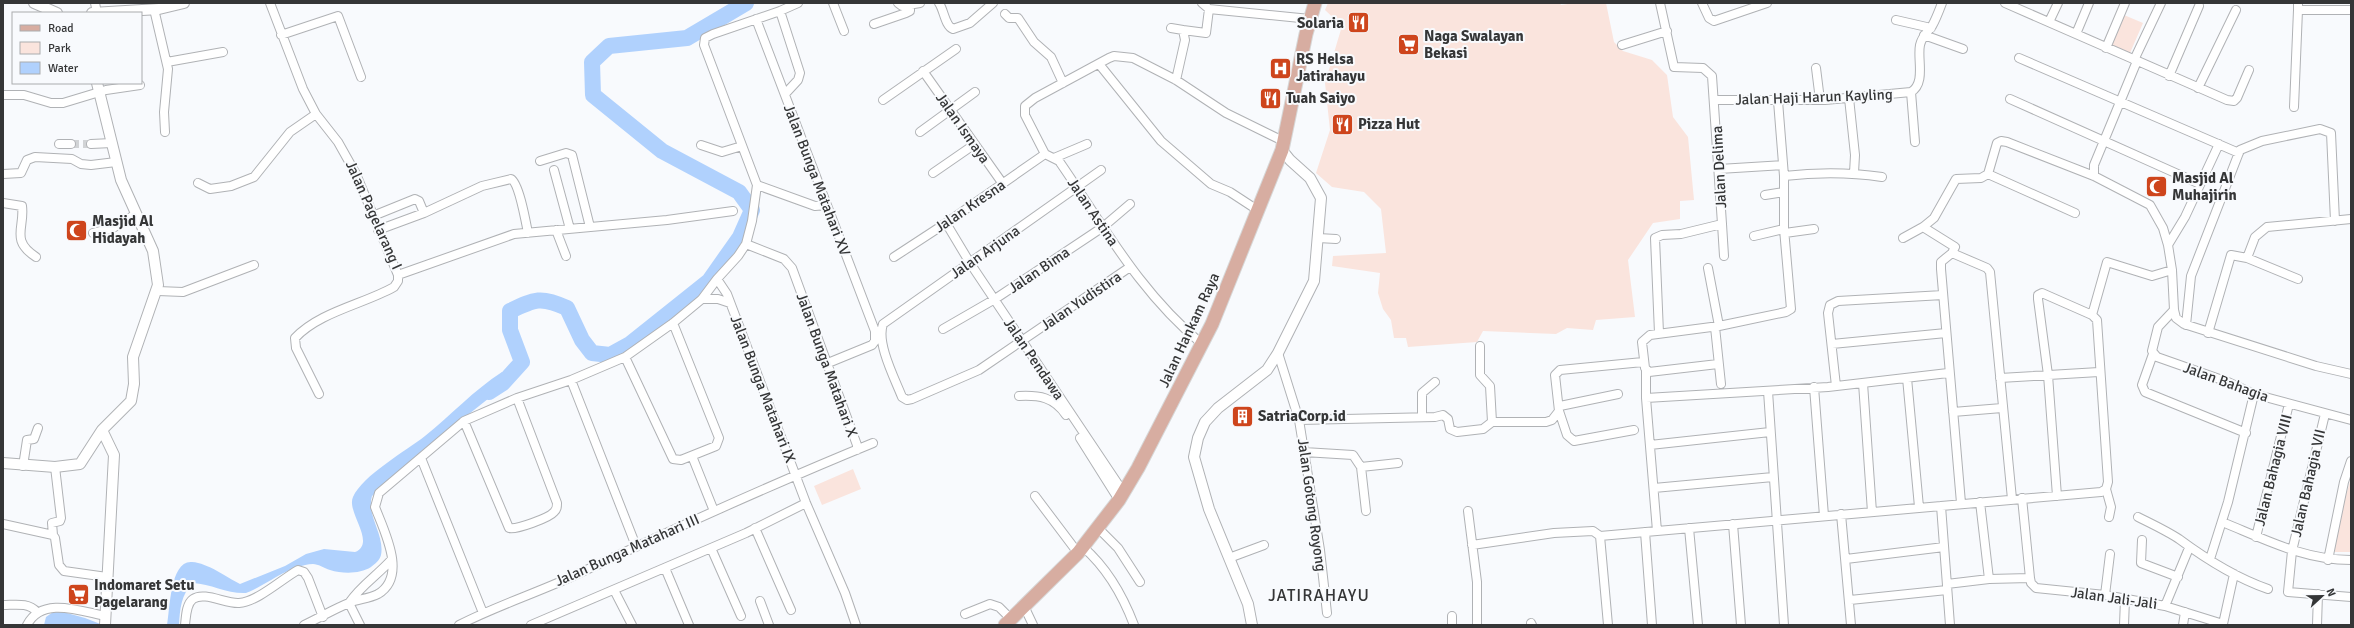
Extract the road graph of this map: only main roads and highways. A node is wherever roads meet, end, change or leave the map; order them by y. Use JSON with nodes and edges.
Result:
{"nodes":[{"id":1,"x":1315,"y":3,"type":"edge"},
{"id":2,"x":1008,"y":622,"type":"edge"}],
"edges":[{"from":1,"to":2,"type":"main road","name":"Jalan Hankam Raya"}]}
